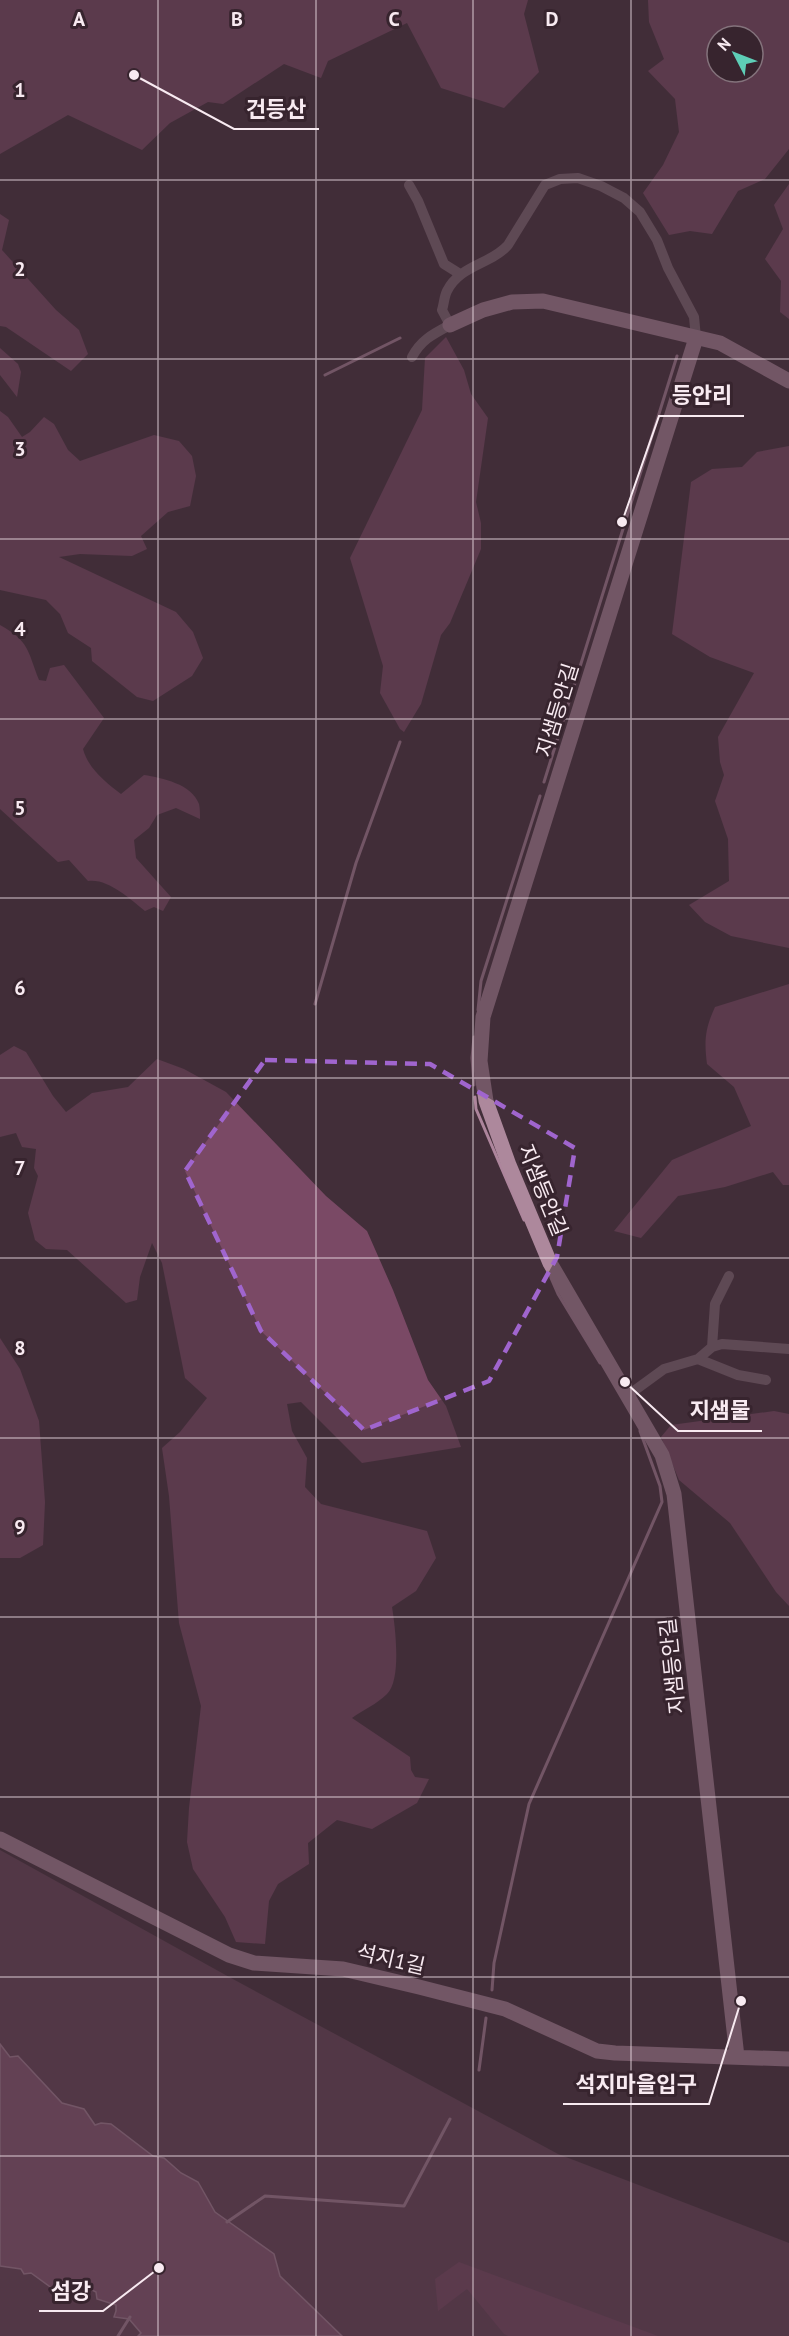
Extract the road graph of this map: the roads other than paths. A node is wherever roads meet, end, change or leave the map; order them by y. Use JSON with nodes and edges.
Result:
{"nodes":[{"id":1,"x":409,"y":185,"type":"dead end"},
{"id":2,"x":460,"y":274,"type":"junction"},
{"id":3,"x":450,"y":325,"type":"junction"},
{"id":4,"x":696,"y":338,"type":"junction"},
{"id":5,"x":412,"y":357,"type":"dead end"},
{"id":6,"x":789,"y":381,"type":"edge"},
{"id":7,"x":729,"y":1276,"type":"dead end"},
{"id":8,"x":712,"y":1347,"type":"junction"},
{"id":9,"x":789,"y":1348,"type":"edge"},
{"id":10,"x":698,"y":1359,"type":"junction"},
{"id":11,"x":766,"y":1380,"type":"dead end"},
{"id":12,"x":627,"y":1396,"type":"junction"},
{"id":13,"x":0,"y":1839,"type":"edge"},
{"id":14,"x":737,"y":2057,"type":"junction"},
{"id":15,"x":789,"y":2059,"type":"edge"}],
"edges":[{"from":1,"to":2,"type":"street"},
{"from":2,"to":3,"type":"street"},
{"from":2,"to":4,"type":"street","name":"지샘등안길"},
{"from":3,"to":4,"type":"street"},
{"from":3,"to":5,"type":"street"},
{"from":4,"to":6,"type":"street"},
{"from":4,"to":12,"type":"street","name":"지샘등안길"},
{"from":7,"to":8,"type":"street"},
{"from":8,"to":9,"type":"street"},
{"from":8,"to":10,"type":"street"},
{"from":10,"to":11,"type":"street"},
{"from":10,"to":12,"type":"street"},
{"from":12,"to":14,"type":"street","name":"지샘등안길"},
{"from":13,"to":14,"type":"street","name":"석지1길"},
{"from":14,"to":15,"type":"street","name":"석지1길"}]}
